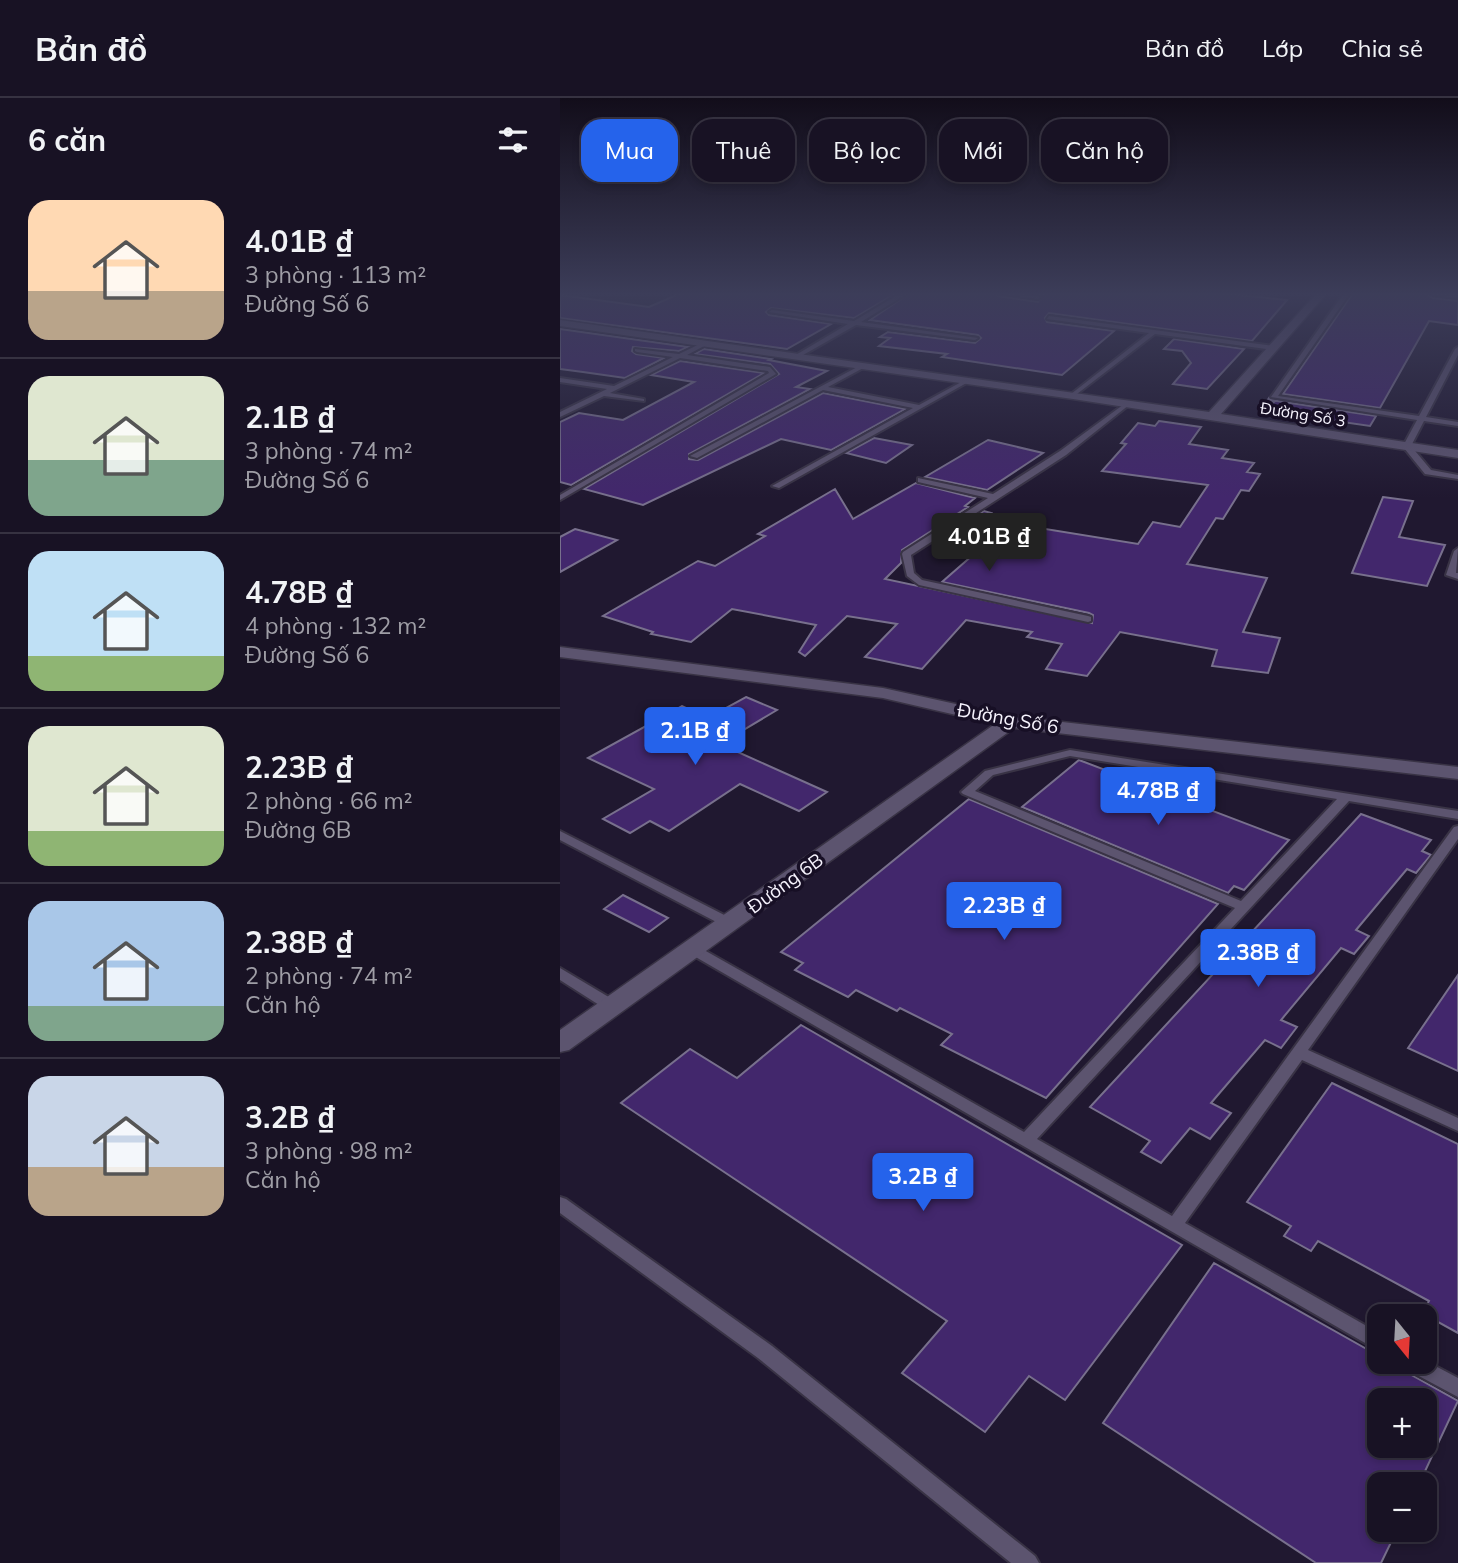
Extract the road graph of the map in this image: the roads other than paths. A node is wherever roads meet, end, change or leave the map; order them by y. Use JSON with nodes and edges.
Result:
{"nodes":[{"id":1,"x":667,"y":361,"type":"edge"},
{"id":2,"x":721,"y":361,"type":"edge"},
{"id":3,"x":829,"y":361,"type":"edge"},
{"id":4,"x":1116,"y":361,"type":"edge"},
{"id":5,"x":1261,"y":361,"type":"edge"},
{"id":6,"x":1299,"y":361,"type":"edge"},
{"id":7,"x":1452,"y":361,"type":"edge"},
{"id":8,"x":863,"y":366,"type":"junction"},
{"id":9,"x":560,"y":380,"type":"edge"},
{"id":10,"x":967,"y":381,"type":"junction"},
{"id":11,"x":614,"y":388,"type":"junction"},
{"id":12,"x":822,"y":388,"type":"junction"},
{"id":13,"x":603,"y":393,"type":"junction"},
{"id":14,"x":1073,"y":395,"type":"junction"},
{"id":15,"x":642,"y":400,"type":"dead end"},
{"id":16,"x":1127,"y":404,"type":"junction"},
{"id":17,"x":920,"y":407,"type":"junction"},
{"id":18,"x":560,"y":415,"type":"edge"},
{"id":19,"x":1212,"y":416,"type":"junction"},
{"id":20,"x":1423,"y":419,"type":"junction"},
{"id":21,"x":1458,"y":424,"type":"edge"},
{"id":22,"x":1406,"y":446,"type":"junction"},
{"id":23,"x":1458,"y":454,"type":"edge"},
{"id":24,"x":694,"y":456,"type":"dead end"},
{"id":25,"x":1458,"y":477,"type":"edge"},
{"id":26,"x":921,"y":480,"type":"dead end"},
{"id":27,"x":776,"y":486,"type":"dead end"},
{"id":28,"x":995,"y":496,"type":"junction"},
{"id":29,"x":560,"y":498,"type":"edge"},
{"id":30,"x":1458,"y":551,"type":"edge"},
{"id":31,"x":1458,"y":576,"type":"edge"},
{"id":32,"x":1088,"y":619,"type":"dead end"},
{"id":33,"x":560,"y":652,"type":"edge"},
{"id":34,"x":1010,"y":722,"type":"junction"},
{"id":35,"x":1458,"y":773,"type":"edge"},
{"id":36,"x":1346,"y":797,"type":"junction"},
{"id":37,"x":1458,"y":814,"type":"edge"},
{"id":38,"x":1458,"y":830,"type":"edge"},
{"id":39,"x":560,"y":835,"type":"edge"},
{"id":40,"x":1244,"y":907,"type":"junction"},
{"id":41,"x":729,"y":923,"type":"junction"},
{"id":42,"x":692,"y":949,"type":"junction"},
{"id":43,"x":560,"y":973,"type":"edge"},
{"id":44,"x":612,"y":1006,"type":"junction"},
{"id":45,"x":560,"y":1044,"type":"edge"},
{"id":46,"x":1299,"y":1052,"type":"junction"},
{"id":47,"x":1458,"y":1125,"type":"edge"},
{"id":48,"x":1025,"y":1141,"type":"junction"},
{"id":49,"x":560,"y":1204,"type":"edge"},
{"id":50,"x":1174,"y":1226,"type":"junction"},
{"id":51,"x":1367,"y":1336,"type":"edge"},
{"id":52,"x":1433,"y":1374,"type":"edge"},
{"id":53,"x":1458,"y":1388,"type":"edge"},
{"id":54,"x":1028,"y":1563,"type":"edge"}],
"edges":[{"from":1,"to":11,"type":"lane"},
{"from":2,"to":29,"type":"lane"},
{"from":3,"to":8,"type":"street","name":"Đường Số 3"},
{"from":4,"to":14,"type":"lane"},
{"from":5,"to":19,"type":"street"},
{"from":6,"to":20,"type":"lane"},
{"from":7,"to":20,"type":"lane"},
{"from":8,"to":10,"type":"street","name":"Đường Số 3"},
{"from":8,"to":12,"type":"lane"},
{"from":9,"to":11,"type":"lane"},
{"from":10,"to":14,"type":"street","name":"Đường Số 3"},
{"from":10,"to":17,"type":"lane"},
{"from":11,"to":13,"type":"lane"},
{"from":12,"to":17,"type":"lane"},
{"from":12,"to":24,"type":"lane"},
{"from":13,"to":15,"type":"lane"},
{"from":13,"to":18,"type":"lane"},
{"from":14,"to":16,"type":"street","name":"Đường Số 3"},
{"from":16,"to":19,"type":"street","name":"Đường Số 3"},
{"from":16,"to":28,"type":"lane"},
{"from":17,"to":27,"type":"lane"},
{"from":19,"to":22,"type":"street","name":"Đường Số 3"},
{"from":20,"to":21,"type":"lane"},
{"from":20,"to":22,"type":"lane"},
{"from":22,"to":23,"type":"street","name":"Đường Số 3"},
{"from":22,"to":25,"type":"lane"},
{"from":26,"to":28,"type":"lane"},
{"from":28,"to":32,"type":"lane"},
{"from":30,"to":31,"type":"lane"},
{"from":33,"to":34,"type":"street","name":"Đường Số 6"},
{"from":34,"to":35,"type":"street","name":"Đường Số 6"},
{"from":34,"to":41,"type":"street","name":"Đường 6B"},
{"from":36,"to":37,"type":"lane"},
{"from":36,"to":40,"type":"lane"},
{"from":36,"to":40,"type":"lane"},
{"from":38,"to":46,"type":"lane"},
{"from":39,"to":41,"type":"lane"},
{"from":40,"to":48,"type":"lane"},
{"from":41,"to":42,"type":"street","name":"Đường 6B"},
{"from":42,"to":44,"type":"street","name":"Đường 6B"},
{"from":42,"to":48,"type":"lane"},
{"from":43,"to":44,"type":"lane"},
{"from":44,"to":45,"type":"street","name":"Đường 6B"},
{"from":46,"to":47,"type":"lane"},
{"from":46,"to":50,"type":"lane"},
{"from":48,"to":50,"type":"lane"},
{"from":49,"to":54,"type":"lane"},
{"from":50,"to":51,"type":"lane"},
{"from":52,"to":53,"type":"lane"}]}
